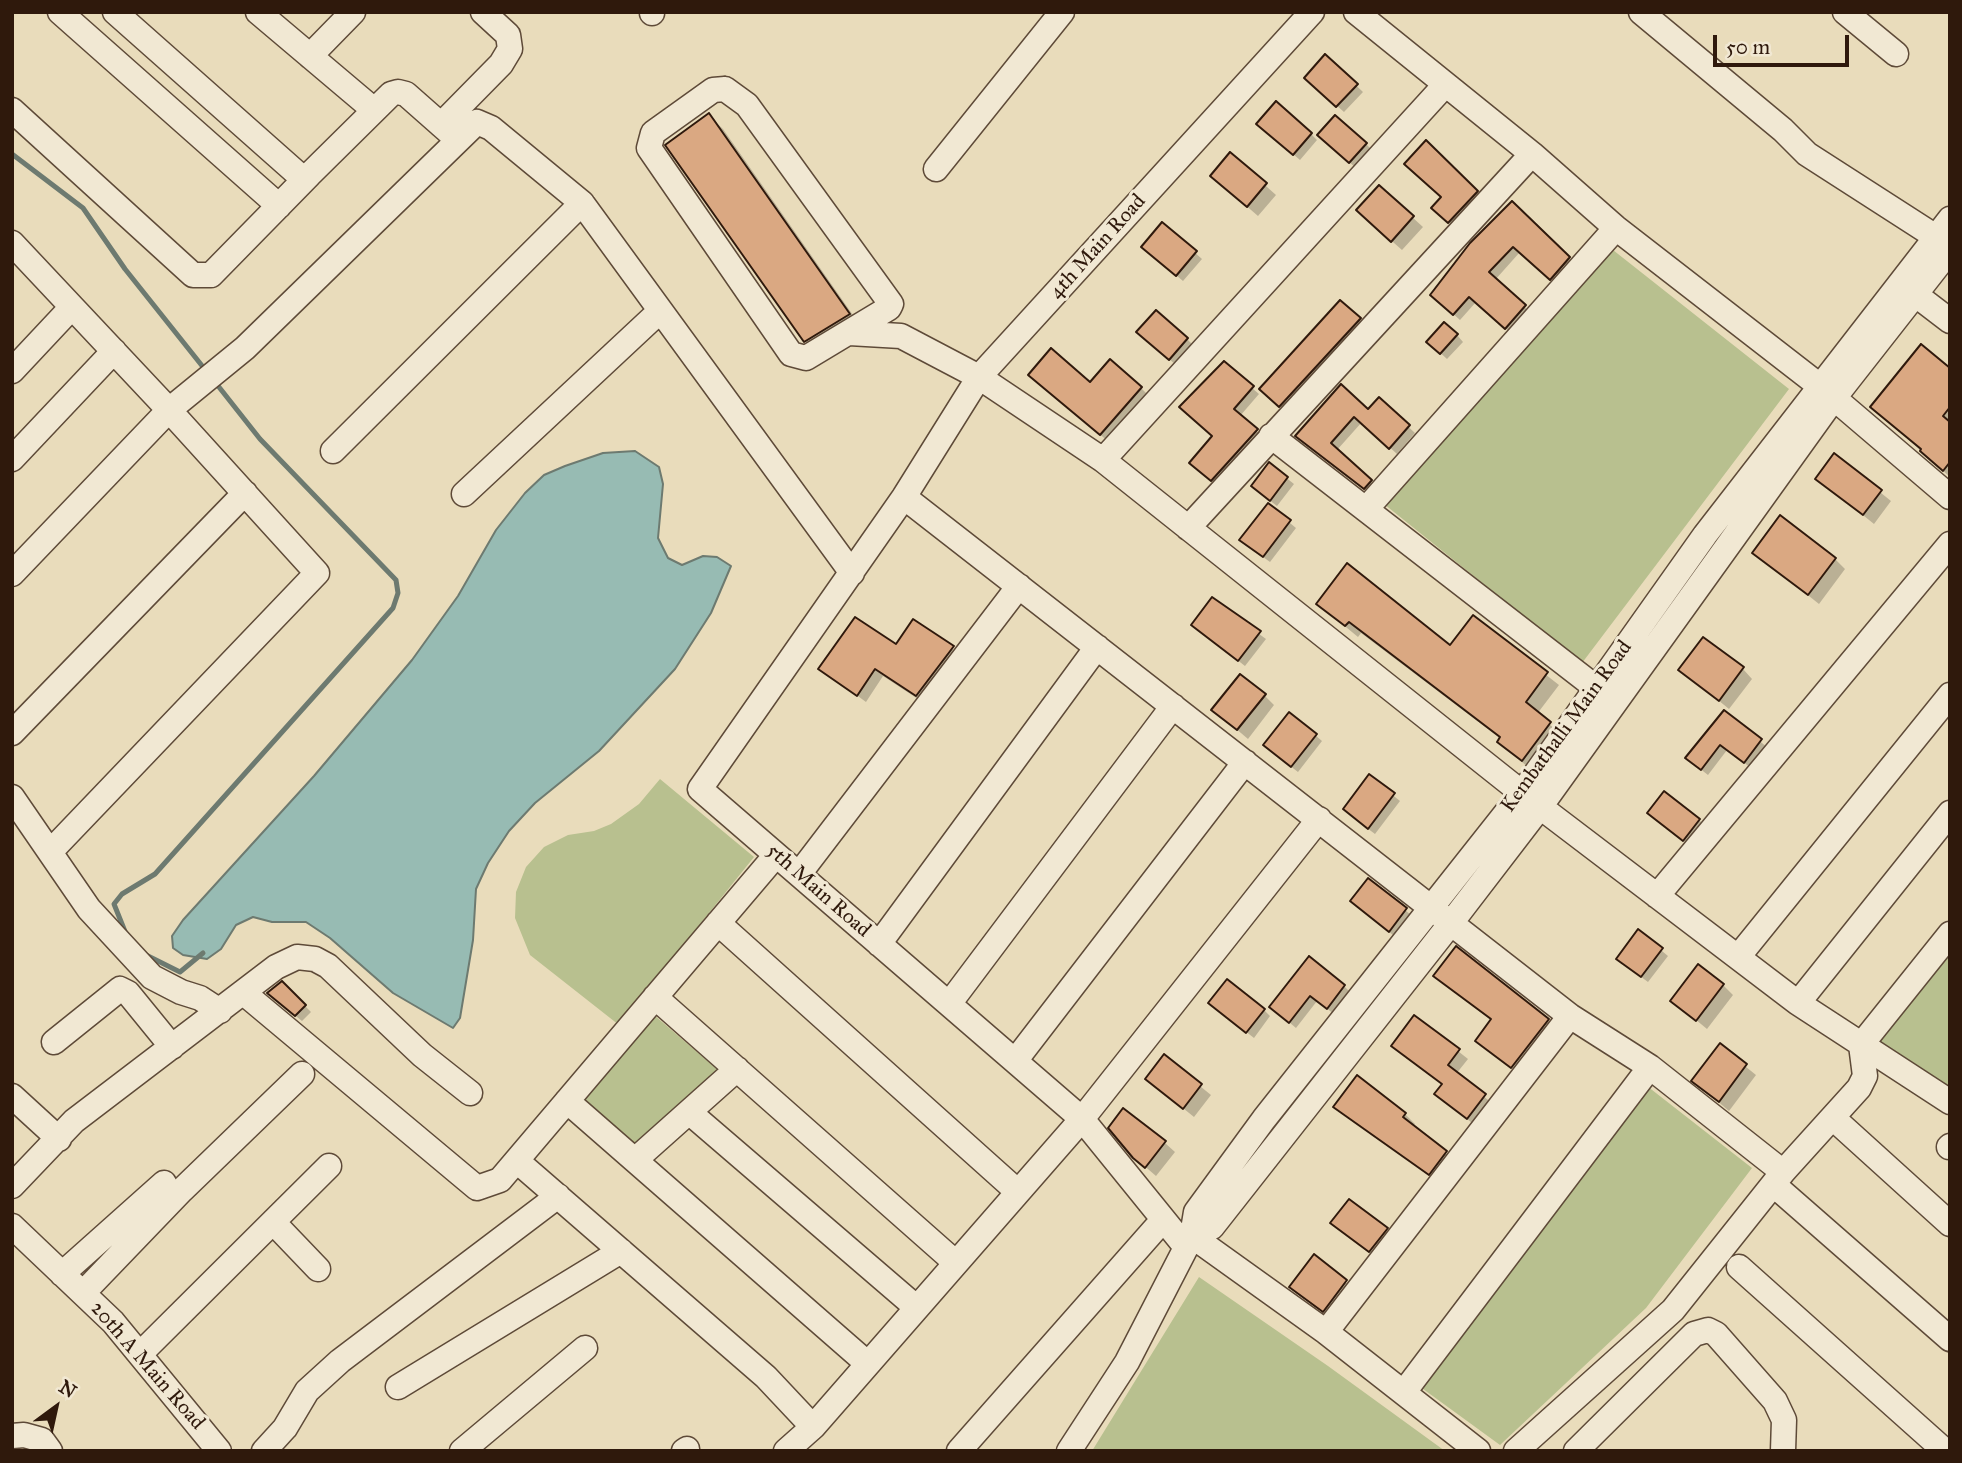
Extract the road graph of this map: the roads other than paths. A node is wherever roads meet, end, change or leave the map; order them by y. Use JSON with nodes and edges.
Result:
{"nodes":[{"id":1,"x":60,"y":12,"type":"edge"},
{"id":2,"x":115,"y":12,"type":"edge"},
{"id":3,"x":258,"y":12,"type":"edge"},
{"id":4,"x":353,"y":12,"type":"edge"},
{"id":5,"x":483,"y":12,"type":"edge"},
{"id":6,"x":1062,"y":12,"type":"edge"},
{"id":7,"x":1312,"y":12,"type":"edge"},
{"id":8,"x":1356,"y":12,"type":"edge"},
{"id":9,"x":1641,"y":12,"type":"edge"},
{"id":10,"x":1845,"y":12,"type":"edge"},
{"id":11,"x":1896,"y":54,"type":"dead end"},
{"id":12,"x":310,"y":56,"type":"junction"},
{"id":13,"x":1445,"y":85,"type":"junction"},
{"id":14,"x":12,"y":110,"type":"edge"},
{"id":15,"x":374,"y":110,"type":"junction"},
{"id":16,"x":449,"y":132,"type":"junction"},
{"id":17,"x":1532,"y":154,"type":"junction"},
{"id":18,"x":936,"y":169,"type":"dead end"},
{"id":19,"x":309,"y":175,"type":"junction"},
{"id":20,"x":582,"y":203,"type":"junction"},
{"id":21,"x":279,"y":206,"type":"junction"},
{"id":22,"x":1616,"y":228,"type":"junction"},
{"id":23,"x":1945,"y":235,"type":"edge"},
{"id":24,"x":12,"y":243,"type":"edge"},
{"id":25,"x":1916,"y":295,"type":"junction"},
{"id":26,"x":72,"y":307,"type":"junction"},
{"id":27,"x":660,"y":311,"type":"junction"},
{"id":28,"x":1950,"y":321,"type":"edge"},
{"id":29,"x":849,"y":333,"type":"junction"},
{"id":30,"x":114,"y":351,"type":"junction"},
{"id":31,"x":12,"y":371,"type":"edge"},
{"id":32,"x":979,"y":377,"type":"junction"},
{"id":33,"x":1827,"y":393,"type":"junction"},
{"id":34,"x":169,"y":410,"type":"junction"},
{"id":35,"x":1271,"y":436,"type":"junction"},
{"id":36,"x":333,"y":451,"type":"dead end"},
{"id":37,"x":12,"y":459,"type":"edge"},
{"id":38,"x":1102,"y":460,"type":"junction"},
{"id":39,"x":245,"y":493,"type":"junction"},
{"id":40,"x":464,"y":494,"type":"dead end"},
{"id":41,"x":904,"y":497,"type":"junction"},
{"id":42,"x":1950,"y":497,"type":"edge"},
{"id":43,"x":1367,"y":508,"type":"junction"},
{"id":44,"x":1188,"y":528,"type":"junction"},
{"id":45,"x":1950,"y":544,"type":"edge"},
{"id":46,"x":852,"y":573,"type":"junction"},
{"id":47,"x":12,"y":574,"type":"edge"},
{"id":48,"x":1019,"y":586,"type":"junction"},
{"id":49,"x":1097,"y":647,"type":"junction"},
{"id":50,"x":1595,"y":687,"type":"junction"},
{"id":51,"x":1950,"y":695,"type":"edge"},
{"id":52,"x":1173,"y":706,"type":"junction"},
{"id":53,"x":12,"y":733,"type":"edge"},
{"id":54,"x":1245,"y":762,"type":"junction"},
{"id":55,"x":12,"y":797,"type":"edge"},
{"id":56,"x":1531,"y":800,"type":"junction"},
{"id":57,"x":1950,"y":813,"type":"edge"},
{"id":58,"x":1319,"y":819,"type":"junction"},
{"id":59,"x":50,"y":852,"type":"junction"},
{"id":60,"x":776,"y":855,"type":"junction"},
{"id":61,"x":799,"y":874,"type":"junction"},
{"id":62,"x":1657,"y":896,"type":"junction"},
{"id":63,"x":1430,"y":907,"type":"junction"},
{"id":64,"x":718,"y":923,"type":"junction"},
{"id":65,"x":1451,"y":923,"type":"junction"},
{"id":66,"x":1950,"y":934,"type":"edge"},
{"id":67,"x":879,"y":944,"type":"junction"},
{"id":68,"x":1738,"y":957,"type":"junction"},
{"id":69,"x":245,"y":994,"type":"junction"},
{"id":70,"x":655,"y":997,"type":"junction"},
{"id":71,"x":1798,"y":1003,"type":"junction"},
{"id":72,"x":949,"y":1004,"type":"junction"},
{"id":73,"x":220,"y":1011,"type":"junction"},
{"id":74,"x":1570,"y":1016,"type":"junction"},
{"id":75,"x":54,"y":1042,"type":"dead end"},
{"id":76,"x":1861,"y":1045,"type":"junction"},
{"id":77,"x":172,"y":1047,"type":"junction"},
{"id":78,"x":1015,"y":1061,"type":"junction"},
{"id":79,"x":1650,"y":1067,"type":"junction"},
{"id":80,"x":737,"y":1069,"type":"junction"},
{"id":81,"x":302,"y":1074,"type":"dead end"},
{"id":82,"x":470,"y":1093,"type":"dead end"},
{"id":83,"x":12,"y":1096,"type":"edge"},
{"id":84,"x":567,"y":1101,"type":"junction"},
{"id":85,"x":1950,"y":1102,"type":"edge"},
{"id":86,"x":689,"y":1112,"type":"junction"},
{"id":87,"x":1833,"y":1118,"type":"junction"},
{"id":88,"x":1082,"y":1119,"type":"junction"},
{"id":89,"x":59,"y":1139,"type":"junction"},
{"id":90,"x":635,"y":1160,"type":"junction"},
{"id":91,"x":517,"y":1161,"type":"junction"},
{"id":92,"x":329,"y":1166,"type":"dead end"},
{"id":93,"x":1779,"y":1179,"type":"junction"},
{"id":94,"x":164,"y":1183,"type":"dead end"},
{"id":95,"x":12,"y":1186,"type":"edge"},
{"id":96,"x":1018,"y":1192,"type":"junction"},
{"id":97,"x":558,"y":1196,"type":"junction"},
{"id":98,"x":1162,"y":1220,"type":"junction"},
{"id":99,"x":273,"y":1222,"type":"junction"},
{"id":100,"x":1950,"y":1224,"type":"edge"},
{"id":101,"x":12,"y":1226,"type":"edge"},
{"id":102,"x":1189,"y":1241,"type":"junction"},
{"id":103,"x":621,"y":1251,"type":"junction"},
{"id":104,"x":956,"y":1263,"type":"junction"},
{"id":105,"x":1739,"y":1267,"type":"dead end"},
{"id":106,"x":318,"y":1269,"type":"dead end"},
{"id":107,"x":62,"y":1274,"type":"junction"},
{"id":108,"x":83,"y":1293,"type":"junction"},
{"id":109,"x":917,"y":1308,"type":"junction"},
{"id":110,"x":1673,"y":1310,"type":"junction"},
{"id":111,"x":1326,"y":1332,"type":"junction"},
{"id":112,"x":1694,"y":1334,"type":"junction"},
{"id":113,"x":1950,"y":1339,"type":"edge"},
{"id":114,"x":585,"y":1348,"type":"dead end"},
{"id":115,"x":140,"y":1354,"type":"junction"},
{"id":116,"x":868,"y":1364,"type":"junction"},
{"id":117,"x":398,"y":1387,"type":"dead end"},
{"id":118,"x":1404,"y":1392,"type":"junction"},
{"id":119,"x":813,"y":1427,"type":"junction"},
{"id":120,"x":12,"y":1436,"type":"edge"},
{"id":121,"x":50,"y":1451,"type":"edge"},
{"id":122,"x":219,"y":1451,"type":"edge"},
{"id":123,"x":264,"y":1451,"type":"edge"},
{"id":124,"x":463,"y":1451,"type":"edge"},
{"id":125,"x":786,"y":1451,"type":"edge"},
{"id":126,"x":959,"y":1451,"type":"edge"},
{"id":127,"x":1069,"y":1451,"type":"edge"},
{"id":128,"x":1478,"y":1451,"type":"edge"},
{"id":129,"x":1516,"y":1451,"type":"edge"},
{"id":130,"x":1576,"y":1451,"type":"edge"},
{"id":131,"x":1783,"y":1451,"type":"edge"},
{"id":132,"x":1945,"y":1451,"type":"edge"}],
"edges":[{"from":1,"to":21,"type":"street"},
{"from":2,"to":19,"type":"street"},
{"from":3,"to":12,"type":"street"},
{"from":4,"to":12,"type":"street"},
{"from":5,"to":16,"type":"street"},
{"from":6,"to":18,"type":"street"},
{"from":7,"to":32,"type":"street","name":"4th Main Road"},
{"from":8,"to":13,"type":"street"},
{"from":9,"to":23,"type":"street"},
{"from":10,"to":11,"type":"street"},
{"from":12,"to":15,"type":"street"},
{"from":13,"to":17,"type":"street"},
{"from":13,"to":38,"type":"street"},
{"from":14,"to":21,"type":"street"},
{"from":15,"to":16,"type":"street"},
{"from":15,"to":19,"type":"street"},
{"from":16,"to":20,"type":"street"},
{"from":16,"to":34,"type":"street"},
{"from":17,"to":22,"type":"street"},
{"from":17,"to":35,"type":"street"},
{"from":19,"to":21,"type":"street"},
{"from":20,"to":27,"type":"street"},
{"from":20,"to":36,"type":"street"},
{"from":22,"to":33,"type":"street"},
{"from":22,"to":43,"type":"street"},
{"from":23,"to":25,"type":"street","name":"Kembathalli Main Road"},
{"from":23,"to":33,"type":"street","name":"Kembathalli Main Road"},
{"from":24,"to":26,"type":"street"},
{"from":25,"to":28,"type":"street"},
{"from":25,"to":33,"type":"street","name":"Kembathalli Main Road"},
{"from":26,"to":30,"type":"street"},
{"from":26,"to":31,"type":"street"},
{"from":27,"to":40,"type":"street"},
{"from":27,"to":46,"type":"street"},
{"from":29,"to":29,"type":"street"},
{"from":29,"to":32,"type":"street"},
{"from":30,"to":34,"type":"street"},
{"from":30,"to":37,"type":"street"},
{"from":32,"to":38,"type":"street"},
{"from":32,"to":41,"type":"street","name":"4th Main Road"},
{"from":33,"to":42,"type":"street"},
{"from":33,"to":50,"type":"street","name":"Kembathalli Main Road"},
{"from":33,"to":56,"type":"street","name":"Kembathalli Main Road"},
{"from":34,"to":39,"type":"street"},
{"from":34,"to":47,"type":"street"},
{"from":35,"to":43,"type":"street"},
{"from":35,"to":44,"type":"street"},
{"from":38,"to":44,"type":"street"},
{"from":39,"to":53,"type":"street"},
{"from":39,"to":59,"type":"street"},
{"from":41,"to":46,"type":"street","name":"5th Main Road"},
{"from":41,"to":48,"type":"street"},
{"from":43,"to":50,"type":"street"},
{"from":44,"to":56,"type":"street"},
{"from":45,"to":62,"type":"street"},
{"from":46,"to":60,"type":"street","name":"5th Main Road"},
{"from":48,"to":49,"type":"street"},
{"from":48,"to":61,"type":"street"},
{"from":49,"to":52,"type":"street"},
{"from":49,"to":67,"type":"street"},
{"from":50,"to":56,"type":"street","name":"Kembathalli Main Road"},
{"from":51,"to":68,"type":"street"},
{"from":52,"to":54,"type":"street"},
{"from":52,"to":72,"type":"street"},
{"from":54,"to":58,"type":"street"},
{"from":54,"to":78,"type":"street"},
{"from":55,"to":59,"type":"street"},
{"from":56,"to":62,"type":"street"},
{"from":56,"to":63,"type":"street","name":"Kembathalli Main Road"},
{"from":56,"to":65,"type":"street","name":"Kembathalli Main Road"},
{"from":57,"to":71,"type":"street"},
{"from":58,"to":63,"type":"street"},
{"from":58,"to":88,"type":"street"},
{"from":59,"to":73,"type":"street"},
{"from":60,"to":61,"type":"street","name":"5th Main Road"},
{"from":60,"to":64,"type":"street"},
{"from":61,"to":67,"type":"street","name":"5th Main Road"},
{"from":62,"to":68,"type":"street"},
{"from":63,"to":65,"type":"street"},
{"from":63,"to":102,"type":"street","name":"Kembathalli Main Road"},
{"from":64,"to":70,"type":"street"},
{"from":64,"to":96,"type":"street"},
{"from":65,"to":74,"type":"street"},
{"from":65,"to":102,"type":"street","name":"Kembathalli Main Road"},
{"from":66,"to":76,"type":"street"},
{"from":67,"to":72,"type":"street","name":"5th Main Road"},
{"from":68,"to":71,"type":"street"},
{"from":69,"to":73,"type":"street"},
{"from":69,"to":82,"type":"street"},
{"from":69,"to":91,"type":"street"},
{"from":70,"to":80,"type":"street"},
{"from":70,"to":84,"type":"street"},
{"from":71,"to":76,"type":"street"},
{"from":72,"to":78,"type":"street","name":"5th Main Road"},
{"from":73,"to":77,"type":"street"},
{"from":74,"to":79,"type":"street"},
{"from":74,"to":111,"type":"street"},
{"from":75,"to":77,"type":"street"},
{"from":76,"to":85,"type":"street"},
{"from":76,"to":87,"type":"street"},
{"from":77,"to":89,"type":"street"},
{"from":78,"to":88,"type":"street","name":"5th Main Road"},
{"from":79,"to":93,"type":"street"},
{"from":79,"to":118,"type":"street"},
{"from":80,"to":86,"type":"street"},
{"from":80,"to":104,"type":"street"},
{"from":81,"to":108,"type":"street"},
{"from":83,"to":89,"type":"street"},
{"from":84,"to":90,"type":"street"},
{"from":84,"to":91,"type":"street"},
{"from":86,"to":90,"type":"street"},
{"from":86,"to":109,"type":"street"},
{"from":87,"to":93,"type":"street"},
{"from":87,"to":100,"type":"street"},
{"from":88,"to":96,"type":"street"},
{"from":88,"to":98,"type":"street","name":"5th Main Road"},
{"from":89,"to":95,"type":"street"},
{"from":90,"to":116,"type":"street"},
{"from":91,"to":97,"type":"street"},
{"from":92,"to":99,"type":"street"},
{"from":93,"to":110,"type":"street"},
{"from":93,"to":113,"type":"street"},
{"from":94,"to":107,"type":"street"},
{"from":96,"to":104,"type":"street"},
{"from":97,"to":103,"type":"street"},
{"from":97,"to":123,"type":"street"},
{"from":98,"to":102,"type":"street","name":"5th Main Road"},
{"from":98,"to":126,"type":"street"},
{"from":99,"to":106,"type":"street"},
{"from":99,"to":115,"type":"street"},
{"from":101,"to":107,"type":"street","name":"20th A Main Road"},
{"from":102,"to":111,"type":"street","name":"5th Main Road"},
{"from":102,"to":127,"type":"street","name":"Kembathalli Main Road"},
{"from":103,"to":117,"type":"street"},
{"from":103,"to":119,"type":"street"},
{"from":104,"to":109,"type":"street"},
{"from":105,"to":132,"type":"street"},
{"from":107,"to":108,"type":"street","name":"20th A Main Road"},
{"from":108,"to":115,"type":"street","name":"20th A Main Road"},
{"from":109,"to":116,"type":"street"},
{"from":110,"to":112,"type":"street"},
{"from":110,"to":129,"type":"street"},
{"from":111,"to":118,"type":"street","name":"5th Main Road"},
{"from":112,"to":130,"type":"street"},
{"from":112,"to":131,"type":"street"},
{"from":114,"to":124,"type":"street"},
{"from":115,"to":122,"type":"street","name":"20th A Main Road"},
{"from":116,"to":119,"type":"street"},
{"from":118,"to":128,"type":"street","name":"5th Main Road"},
{"from":119,"to":125,"type":"street"},
{"from":120,"to":121,"type":"street"}]}
